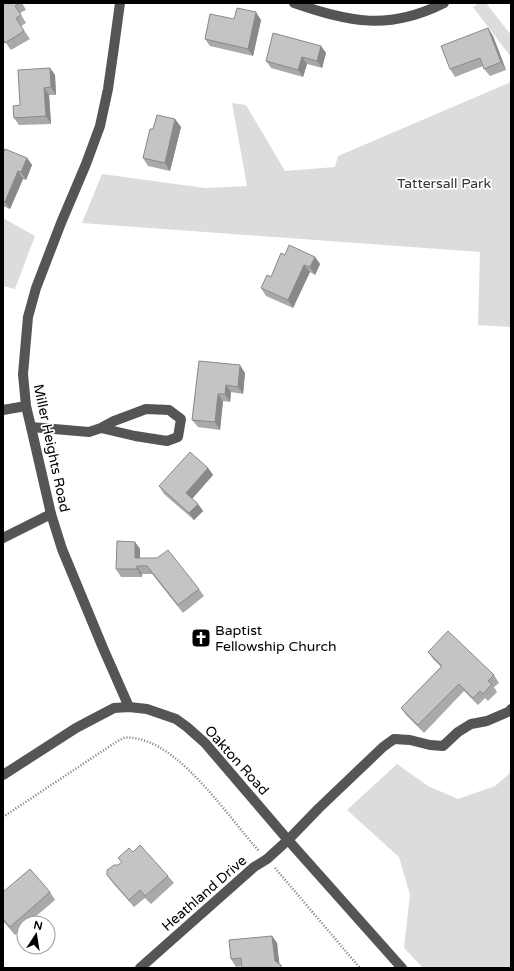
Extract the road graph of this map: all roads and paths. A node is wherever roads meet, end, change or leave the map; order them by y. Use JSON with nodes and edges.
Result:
{"nodes":[{"id":1,"x":120,"y":3,"type":"edge"},
{"id":2,"x":294,"y":3,"type":"edge"},
{"id":3,"x":444,"y":3,"type":"edge"},
{"id":4,"x":26,"y":406,"type":"junction"},
{"id":5,"x":3,"y":410,"type":"edge"},
{"id":6,"x":31,"y":427,"type":"junction"},
{"id":7,"x":101,"y":428,"type":"junction"},
{"id":8,"x":51,"y":514,"type":"junction"},
{"id":9,"x":3,"y":538,"type":"edge"},
{"id":10,"x":129,"y":706,"type":"junction"},
{"id":11,"x":511,"y":709,"type":"edge"},
{"id":12,"x":3,"y":775,"type":"edge"},
{"id":13,"x":3,"y":817,"type":"edge"},
{"id":14,"x":288,"y":840,"type":"junction"},
{"id":15,"x":267,"y":858,"type":"junction"},
{"id":16,"x":140,"y":968,"type":"edge"},
{"id":17,"x":360,"y":968,"type":"edge"},
{"id":18,"x":402,"y":968,"type":"edge"}],
"edges":[{"from":1,"to":4,"type":"street","name":"Miller Heights Road"},
{"from":2,"to":3,"type":"street"},
{"from":4,"to":5,"type":"street"},
{"from":4,"to":6,"type":"street","name":"Miller Heights Road"},
{"from":6,"to":7,"type":"street"},
{"from":6,"to":8,"type":"street","name":"Miller Heights Road"},
{"from":7,"to":7,"type":"street"},
{"from":8,"to":9,"type":"street"},
{"from":8,"to":10,"type":"street","name":"Miller Heights Road"},
{"from":10,"to":12,"type":"street","name":"Oakton Road"},
{"from":10,"to":14,"type":"street","name":"Oakton Road"},
{"from":11,"to":14,"type":"street","name":"Heathland Drive"},
{"from":13,"to":15,"type":"path"},
{"from":14,"to":15,"type":"street","name":"Heathland Drive"},
{"from":14,"to":18,"type":"street","name":"Oakton Road"},
{"from":15,"to":16,"type":"street","name":"Heathland Drive"},
{"from":15,"to":17,"type":"path"}]}
